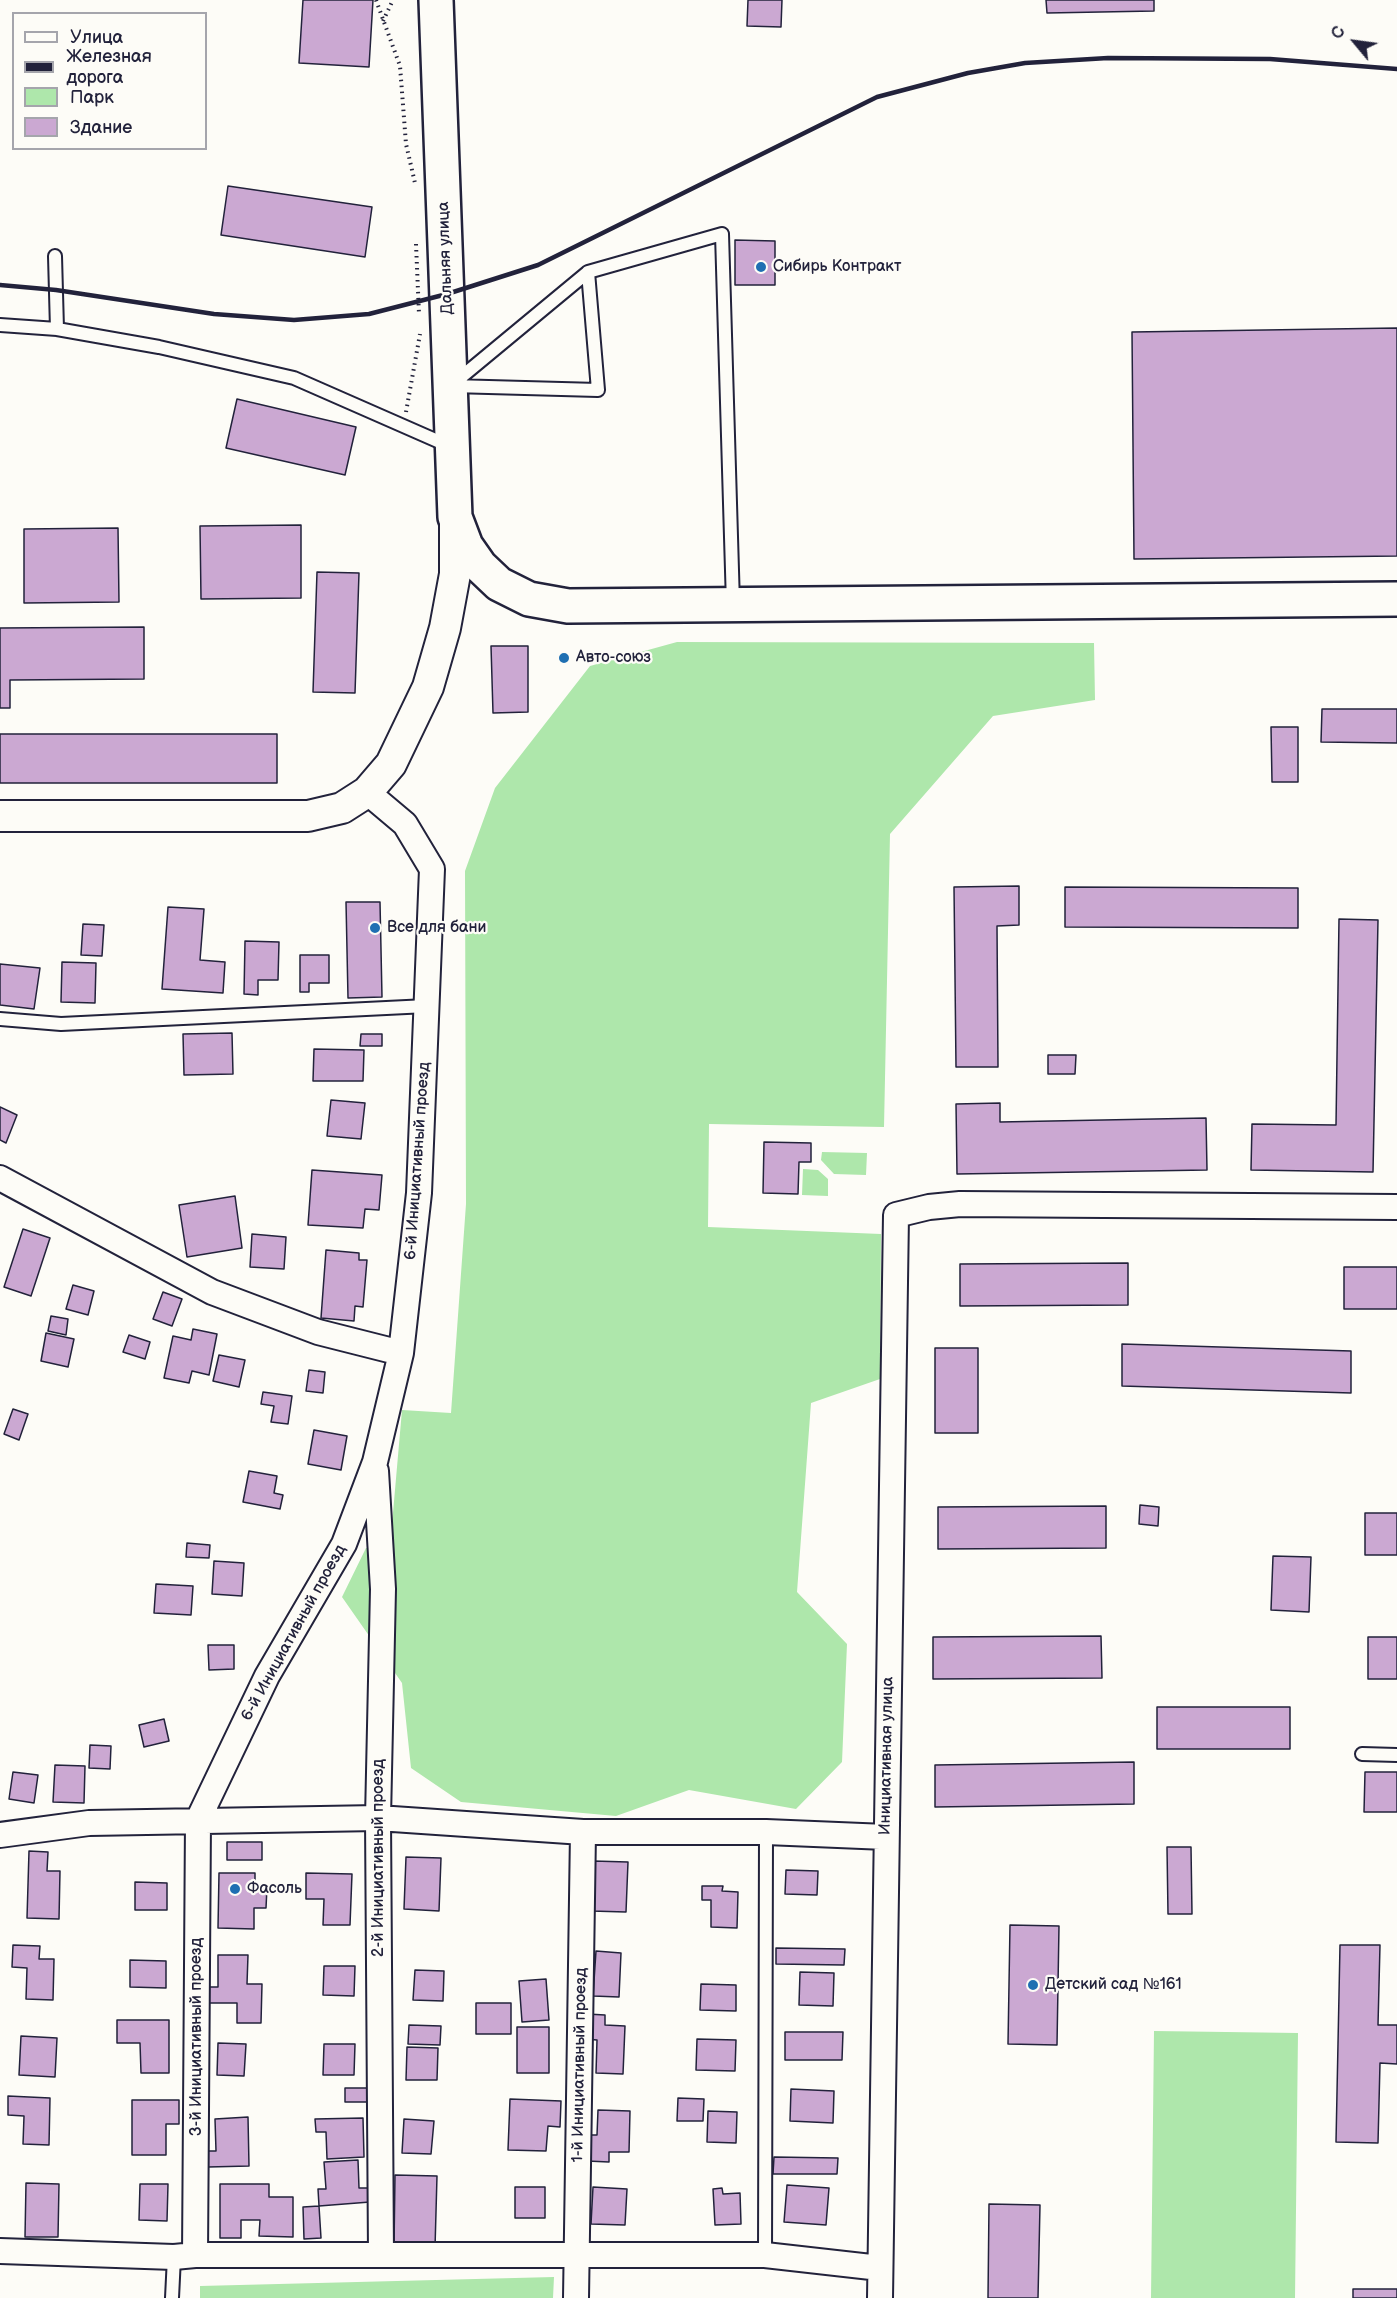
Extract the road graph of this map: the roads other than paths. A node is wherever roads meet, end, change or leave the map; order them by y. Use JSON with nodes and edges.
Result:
{"nodes":[{"id":1,"x":436,"y":0,"type":"edge"},
{"id":2,"x":55,"y":256,"type":"dead end"},
{"id":3,"x":588,"y":272,"type":"junction"},
{"id":4,"x":0,"y":325,"type":"edge"},
{"id":5,"x":57,"y":329,"type":"junction"},
{"id":6,"x":451,"y":386,"type":"junction"},
{"id":7,"x":453,"y":448,"type":"junction"},
{"id":8,"x":455,"y":516,"type":"junction"},
{"id":9,"x":1397,"y":599,"type":"edge"},
{"id":10,"x":733,"y":604,"type":"junction"},
{"id":11,"x":367,"y":792,"type":"junction"},
{"id":12,"x":0,"y":816,"type":"edge"},
{"id":13,"x":426,"y":1006,"type":"junction"},
{"id":14,"x":0,"y":1019,"type":"edge"},
{"id":15,"x":0,"y":1178,"type":"edge"},
{"id":16,"x":1397,"y":1207,"type":"edge"},
{"id":17,"x":401,"y":1353,"type":"junction"},
{"id":18,"x":375,"y":1462,"type":"junction"},
{"id":19,"x":1362,"y":1754,"type":"dead end"},
{"id":20,"x":1397,"y":1755,"type":"edge"},
{"id":21,"x":378,"y":1818,"type":"junction"},
{"id":22,"x":198,"y":1820,"type":"junction"},
{"id":23,"x":583,"y":1832,"type":"junction"},
{"id":24,"x":766,"y":1832,"type":"junction"},
{"id":25,"x":0,"y":1835,"type":"edge"},
{"id":26,"x":886,"y":1837,"type":"junction"},
{"id":27,"x":0,"y":2251,"type":"edge"},
{"id":28,"x":381,"y":2254,"type":"junction"},
{"id":29,"x":577,"y":2254,"type":"junction"},
{"id":30,"x":765,"y":2255,"type":"junction"},
{"id":31,"x":184,"y":2256,"type":"junction"},
{"id":32,"x":880,"y":2268,"type":"junction"},
{"id":33,"x":172,"y":2298,"type":"edge"},
{"id":34,"x":576,"y":2298,"type":"edge"},
{"id":35,"x":880,"y":2298,"type":"edge"}],
"edges":[{"from":1,"to":6,"type":"main road","name":"Дальняя улица"},
{"from":2,"to":5,"type":"lane"},
{"from":3,"to":6,"type":"lane"},
{"from":3,"to":6,"type":"lane"},
{"from":3,"to":10,"type":"lane"},
{"from":4,"to":5,"type":"lane"},
{"from":5,"to":7,"type":"lane"},
{"from":6,"to":7,"type":"main road","name":"Дальняя улица"},
{"from":7,"to":8,"type":"main road","name":"Дальняя улица"},
{"from":8,"to":10,"type":"main road","name":"Дальняя улица"},
{"from":8,"to":11,"type":"street"},
{"from":9,"to":10,"type":"main road","name":"Дальняя улица"},
{"from":11,"to":12,"type":"street"},
{"from":11,"to":13,"type":"street","name":"6-й Инициативный проезд"},
{"from":13,"to":14,"type":"lane"},
{"from":13,"to":17,"type":"street","name":"6-й Инициативный проезд"},
{"from":15,"to":17,"type":"street"},
{"from":16,"to":26,"type":"street","name":"Инициативная улица"},
{"from":17,"to":18,"type":"street","name":"6-й Инициативный проезд"},
{"from":18,"to":21,"type":"street","name":"2-й Инициативный проезд"},
{"from":18,"to":22,"type":"street","name":"6-й Инициативный проезд"},
{"from":19,"to":20,"type":"lane"},
{"from":21,"to":22,"type":"street"},
{"from":21,"to":23,"type":"street"},
{"from":21,"to":28,"type":"street","name":"2-й Инициативный проезд"},
{"from":22,"to":25,"type":"street"},
{"from":22,"to":31,"type":"street","name":"3-й Инициативный проезд"},
{"from":23,"to":24,"type":"street"},
{"from":23,"to":29,"type":"street","name":"1-й Инициативный проезд"},
{"from":24,"to":26,"type":"street"},
{"from":24,"to":30,"type":"lane"},
{"from":26,"to":32,"type":"street","name":"Инициативная улица"},
{"from":27,"to":31,"type":"street"},
{"from":28,"to":29,"type":"street"},
{"from":28,"to":31,"type":"street"},
{"from":29,"to":30,"type":"street"},
{"from":29,"to":34,"type":"street","name":"1-й Инициативный проезд"},
{"from":30,"to":32,"type":"street"},
{"from":31,"to":33,"type":"lane"},
{"from":32,"to":35,"type":"street","name":"Инициативная улица"}]}
